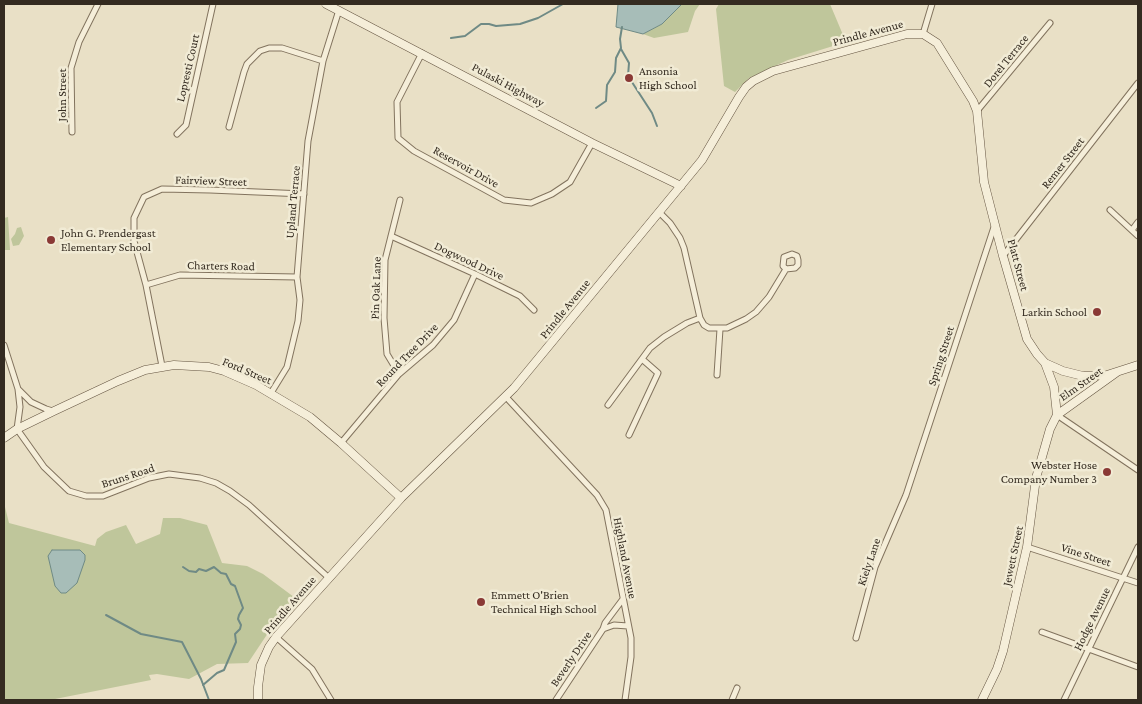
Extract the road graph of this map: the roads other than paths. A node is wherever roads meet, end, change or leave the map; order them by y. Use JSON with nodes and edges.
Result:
{"nodes":[{"id":1,"x":98,"y":4,"type":"edge"},
{"id":2,"x":213,"y":4,"type":"edge"},
{"id":3,"x":326,"y":4,"type":"edge"},
{"id":4,"x":932,"y":4,"type":"edge"},
{"id":5,"x":339,"y":10,"type":"junction"},
{"id":6,"x":1050,"y":23,"type":"dead end"},
{"id":7,"x":923,"y":34,"type":"junction"},
{"id":8,"x":422,"y":52,"type":"junction"},
{"id":9,"x":323,"y":61,"type":"junction"},
{"id":10,"x":1138,"y":83,"type":"edge"},
{"id":11,"x":976,"y":111,"type":"junction"},
{"id":12,"x":229,"y":127,"type":"dead end"},
{"id":13,"x":72,"y":132,"type":"dead end"},
{"id":14,"x":177,"y":134,"type":"dead end"},
{"id":15,"x":592,"y":143,"type":"junction"},
{"id":16,"x":681,"y":186,"type":"junction"},
{"id":17,"x":304,"y":194,"type":"junction"},
{"id":18,"x":400,"y":200,"type":"dead end"},
{"id":19,"x":1110,"y":210,"type":"dead end"},
{"id":20,"x":660,"y":212,"type":"junction"},
{"id":21,"x":1138,"y":222,"type":"edge"},
{"id":22,"x":995,"y":224,"type":"junction"},
{"id":23,"x":1132,"y":230,"type":"junction"},
{"id":24,"x":391,"y":236,"type":"junction"},
{"id":25,"x":1138,"y":236,"type":"edge"},
{"id":26,"x":1003,"y":256,"type":"junction"},
{"id":27,"x":786,"y":269,"type":"dead end"},
{"id":28,"x":475,"y":274,"type":"junction"},
{"id":29,"x":297,"y":278,"type":"junction"},
{"id":30,"x":146,"y":285,"type":"junction"},
{"id":31,"x":534,"y":310,"type":"dead end"},
{"id":32,"x":700,"y":318,"type":"junction"},
{"id":33,"x":720,"y":329,"type":"junction"},
{"id":34,"x":4,"y":345,"type":"edge"},
{"id":35,"x":642,"y":359,"type":"junction"},
{"id":36,"x":1044,"y":363,"type":"junction"},
{"id":37,"x":1138,"y":365,"type":"edge"},
{"id":38,"x":162,"y":366,"type":"junction"},
{"id":39,"x":1118,"y":372,"type":"junction"},
{"id":40,"x":399,"y":374,"type":"junction"},
{"id":41,"x":717,"y":376,"type":"dead end"},
{"id":42,"x":18,"y":389,"type":"junction"},
{"id":43,"x":271,"y":393,"type":"junction"},
{"id":44,"x":506,"y":397,"type":"junction"},
{"id":45,"x":608,"y":405,"type":"dead end"},
{"id":46,"x":54,"y":411,"type":"junction"},
{"id":47,"x":1057,"y":415,"type":"junction"},
{"id":48,"x":17,"y":429,"type":"junction"},
{"id":49,"x":629,"y":435,"type":"dead end"},
{"id":50,"x":4,"y":438,"type":"edge"},
{"id":51,"x":341,"y":443,"type":"junction"},
{"id":52,"x":1138,"y":470,"type":"edge"},
{"id":53,"x":906,"y":495,"type":"joint"},
{"id":54,"x":401,"y":498,"type":"junction"},
{"id":55,"x":1027,"y":547,"type":"junction"},
{"id":56,"x":1138,"y":547,"type":"edge"},
{"id":57,"x":329,"y":578,"type":"junction"},
{"id":58,"x":1124,"y":578,"type":"junction"},
{"id":59,"x":1138,"y":583,"type":"edge"},
{"id":60,"x":623,"y":598,"type":"junction"},
{"id":61,"x":628,"y":626,"type":"junction"},
{"id":62,"x":603,"y":630,"type":"junction"},
{"id":63,"x":1042,"y":632,"type":"dead end"},
{"id":64,"x":276,"y":637,"type":"junction"},
{"id":65,"x":856,"y":638,"type":"dead end"},
{"id":66,"x":1089,"y":648,"type":"junction"},
{"id":67,"x":1138,"y":667,"type":"edge"},
{"id":68,"x":737,"y":688,"type":"dead end"},
{"id":69,"x":258,"y":700,"type":"edge"},
{"id":70,"x":331,"y":700,"type":"edge"},
{"id":71,"x":556,"y":700,"type":"edge"},
{"id":72,"x":625,"y":700,"type":"edge"},
{"id":73,"x":732,"y":700,"type":"edge"},
{"id":74,"x":982,"y":700,"type":"edge"},
{"id":75,"x":1064,"y":700,"type":"edge"}],
"edges":[{"from":1,"to":13,"type":"street","name":"John Street"},
{"from":2,"to":14,"type":"street","name":"Lopresti Court"},
{"from":3,"to":5,"type":"main road","name":"Pulaski Highway"},
{"from":4,"to":7,"type":"street","name":"Prindle Avenue"},
{"from":5,"to":8,"type":"main road","name":"Pulaski Highway"},
{"from":5,"to":9,"type":"street","name":"Upland Terrace"},
{"from":6,"to":11,"type":"street","name":"Dorel Terrace"},
{"from":7,"to":11,"type":"main road","name":"Platt Street"},
{"from":7,"to":16,"type":"main road","name":"Prindle Avenue"},
{"from":8,"to":15,"type":"main road","name":"Pulaski Highway"},
{"from":8,"to":15,"type":"street","name":"Reservoir Drive"},
{"from":9,"to":12,"type":"street"},
{"from":9,"to":17,"type":"street","name":"Upland Terrace"},
{"from":10,"to":26,"type":"street","name":"Remer Street"},
{"from":11,"to":22,"type":"main road","name":"Platt Street"},
{"from":15,"to":16,"type":"main road","name":"Pulaski Highway"},
{"from":16,"to":20,"type":"main road","name":"Prindle Avenue"},
{"from":17,"to":29,"type":"street","name":"Upland Terrace"},
{"from":17,"to":30,"type":"street","name":"Fairview Street"},
{"from":18,"to":24,"type":"street","name":"Pin Oak Lane"},
{"from":19,"to":23,"type":"street"},
{"from":20,"to":32,"type":"street"},
{"from":20,"to":44,"type":"main road","name":"Prindle Avenue"},
{"from":21,"to":23,"type":"street"},
{"from":22,"to":26,"type":"main road","name":"Platt Street"},
{"from":22,"to":53,"type":"street","name":"Spring Street"},
{"from":23,"to":25,"type":"street"},
{"from":24,"to":28,"type":"street","name":"Dogwood Drive"},
{"from":24,"to":40,"type":"street","name":"Pin Oak Lane"},
{"from":26,"to":36,"type":"main road","name":"Platt Street"},
{"from":27,"to":33,"type":"street"},
{"from":28,"to":31,"type":"street","name":"Dogwood Drive"},
{"from":28,"to":40,"type":"street","name":"Round Tree Drive"},
{"from":29,"to":30,"type":"street","name":"Charters Road"},
{"from":29,"to":43,"type":"street","name":"Upland Terrace"},
{"from":30,"to":38,"type":"street","name":"Fairview Street"},
{"from":32,"to":33,"type":"street"},
{"from":32,"to":35,"type":"street"},
{"from":33,"to":41,"type":"street"},
{"from":34,"to":42,"type":"street"},
{"from":35,"to":45,"type":"street"},
{"from":35,"to":49,"type":"street"},
{"from":36,"to":39,"type":"main road","name":"Elm Street"},
{"from":36,"to":47,"type":"main road","name":"Platt Street"},
{"from":37,"to":39,"type":"main road","name":"Elm Street"},
{"from":38,"to":43,"type":"main road","name":"Ford Street"},
{"from":38,"to":46,"type":"main road","name":"Ford Street"},
{"from":39,"to":47,"type":"main road","name":"Elm Street"},
{"from":40,"to":51,"type":"street","name":"Round Tree Drive"},
{"from":42,"to":46,"type":"street"},
{"from":42,"to":48,"type":"street"},
{"from":43,"to":51,"type":"main road","name":"Ford Street"},
{"from":44,"to":54,"type":"main road","name":"Prindle Avenue"},
{"from":44,"to":60,"type":"street","name":"Highland Avenue"},
{"from":46,"to":48,"type":"main road","name":"Ford Street"},
{"from":47,"to":52,"type":"street"},
{"from":47,"to":55,"type":"main road","name":"Jewett Street"},
{"from":48,"to":50,"type":"main road","name":"Ford Street"},
{"from":48,"to":57,"type":"street","name":"Bruns Road"},
{"from":51,"to":54,"type":"main road","name":"Ford Street"},
{"from":53,"to":65,"type":"street","name":"Kiely Lane"},
{"from":54,"to":57,"type":"main road","name":"Prindle Avenue"},
{"from":55,"to":58,"type":"street","name":"Vine Street"},
{"from":55,"to":74,"type":"main road","name":"Jewett Street"},
{"from":56,"to":58,"type":"street","name":"Hodge Avenue"},
{"from":57,"to":64,"type":"main road","name":"Prindle Avenue"},
{"from":58,"to":59,"type":"street","name":"Vine Street"},
{"from":58,"to":66,"type":"street","name":"Hodge Avenue"},
{"from":60,"to":61,"type":"street","name":"Highland Avenue"},
{"from":60,"to":62,"type":"street","name":"Beverly Drive"},
{"from":61,"to":62,"type":"street","name":"Beverly Drive"},
{"from":61,"to":72,"type":"street","name":"Highland Avenue"},
{"from":62,"to":71,"type":"street","name":"Beverly Drive"},
{"from":63,"to":66,"type":"street"},
{"from":64,"to":69,"type":"main road","name":"Prindle Avenue"},
{"from":64,"to":70,"type":"street"},
{"from":66,"to":67,"type":"street"},
{"from":66,"to":75,"type":"street","name":"Hodge Avenue"},
{"from":68,"to":73,"type":"street"}]}
